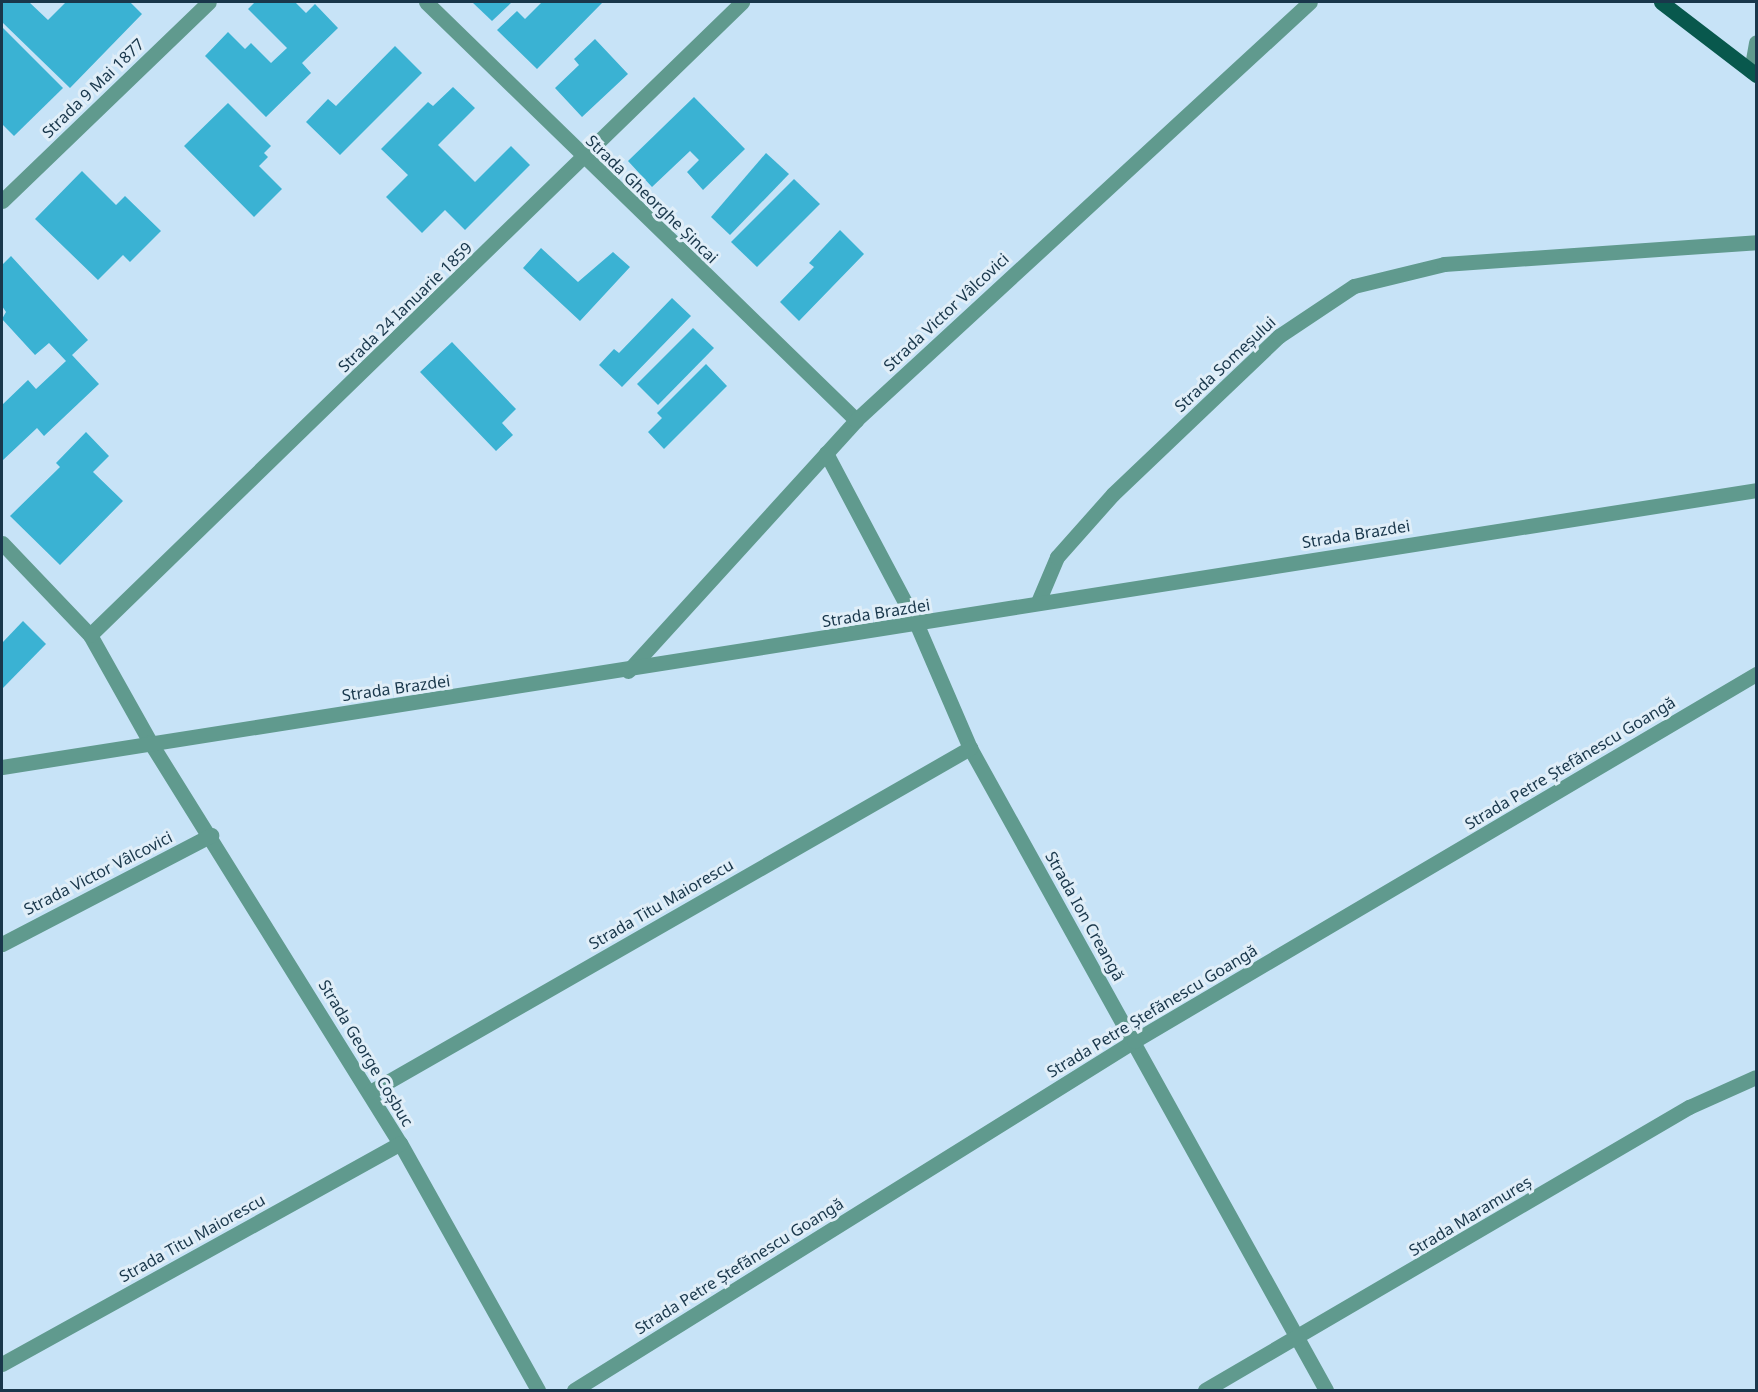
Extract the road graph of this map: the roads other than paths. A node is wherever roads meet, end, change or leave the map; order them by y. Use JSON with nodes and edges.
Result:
{"nodes":[{"id":1,"x":208,"y":2,"type":"edge"},
{"id":2,"x":426,"y":2,"type":"edge"},
{"id":3,"x":742,"y":2,"type":"edge"},
{"id":4,"x":1310,"y":2,"type":"edge"},
{"id":5,"x":1661,"y":2,"type":"edge"},
{"id":6,"x":1756,"y":42,"type":"edge"},
{"id":7,"x":1754,"y":73,"type":"edge"},
{"id":8,"x":584,"y":158,"type":"junction"},
{"id":9,"x":2,"y":201,"type":"edge"},
{"id":10,"x":1756,"y":242,"type":"edge"},
{"id":11,"x":856,"y":420,"type":"junction"},
{"id":12,"x":826,"y":453,"type":"junction"},
{"id":13,"x":1756,"y":490,"type":"edge"},
{"id":14,"x":2,"y":543,"type":"edge"},
{"id":15,"x":1038,"y":602,"type":"junction"},
{"id":16,"x":917,"y":625,"type":"junction"},
{"id":17,"x":90,"y":635,"type":"junction"},
{"id":18,"x":628,"y":671,"type":"junction"},
{"id":19,"x":1756,"y":674,"type":"edge"},
{"id":20,"x":150,"y":742,"type":"junction"},
{"id":21,"x":970,"y":748,"type":"junction"},
{"id":22,"x":2,"y":767,"type":"edge"},
{"id":23,"x":211,"y":835,"type":"junction"},
{"id":24,"x":2,"y":944,"type":"edge"},
{"id":25,"x":1134,"y":1041,"type":"junction"},
{"id":26,"x":1756,"y":1077,"type":"edge"},
{"id":27,"x":370,"y":1092,"type":"junction"},
{"id":28,"x":400,"y":1143,"type":"junction"},
{"id":29,"x":1298,"y":1338,"type":"junction"},
{"id":30,"x":2,"y":1364,"type":"edge"},
{"id":31,"x":538,"y":1390,"type":"edge"},
{"id":32,"x":574,"y":1390,"type":"edge"},
{"id":33,"x":1204,"y":1390,"type":"edge"},
{"id":34,"x":1326,"y":1390,"type":"edge"}],
"edges":[{"from":1,"to":9,"type":"street","name":"Strada 9 Mai 1877"},
{"from":2,"to":8,"type":"street","name":"Strada Gheorghe Șincai"},
{"from":3,"to":8,"type":"street","name":"Strada 24 Ianuarie 1859"},
{"from":4,"to":11,"type":"street","name":"Strada Victor Vâlcovici"},
{"from":5,"to":7,"type":"main road"},
{"from":6,"to":7,"type":"street"},
{"from":8,"to":11,"type":"street","name":"Strada Gheorghe Șincai"},
{"from":8,"to":17,"type":"street","name":"Strada 24 Ianuarie 1859"},
{"from":10,"to":15,"type":"street","name":"Strada Someșului"},
{"from":11,"to":12,"type":"street","name":"Strada Victor Vâlcovici"},
{"from":12,"to":16,"type":"street","name":"Strada Ion Creangă"},
{"from":12,"to":18,"type":"street","name":"Strada Victor Vâlcovici"},
{"from":13,"to":15,"type":"street","name":"Strada Brazdei"},
{"from":14,"to":17,"type":"street","name":"Strada George Coșbuc"},
{"from":15,"to":16,"type":"street","name":"Strada Brazdei"},
{"from":16,"to":18,"type":"street","name":"Strada Brazdei"},
{"from":16,"to":21,"type":"street","name":"Strada Ion Creangă"},
{"from":17,"to":20,"type":"street","name":"Strada George Coșbuc"},
{"from":18,"to":20,"type":"street","name":"Strada Brazdei"},
{"from":19,"to":25,"type":"street","name":"Strada Petre Ștefănescu Goangă"},
{"from":20,"to":22,"type":"street","name":"Strada Brazdei"},
{"from":20,"to":23,"type":"street","name":"Strada George Coșbuc"},
{"from":21,"to":25,"type":"street","name":"Strada Ion Creangă"},
{"from":21,"to":27,"type":"street","name":"Strada Titu Maiorescu"},
{"from":23,"to":24,"type":"street","name":"Strada Victor Vâlcovici"},
{"from":23,"to":27,"type":"street","name":"Strada George Coșbuc"},
{"from":25,"to":29,"type":"street","name":"Strada Ion Creangă"},
{"from":25,"to":32,"type":"street","name":"Strada Petre Ștefănescu Goangă"},
{"from":26,"to":29,"type":"street","name":"Strada Maramureș"},
{"from":27,"to":28,"type":"street","name":"Strada George Coșbuc"},
{"from":28,"to":30,"type":"street","name":"Strada Titu Maiorescu"},
{"from":28,"to":31,"type":"street","name":"Strada George Coșbuc"},
{"from":29,"to":33,"type":"street","name":"Strada Maramureș"},
{"from":29,"to":34,"type":"street","name":"Strada Ion Creangă"}]}
